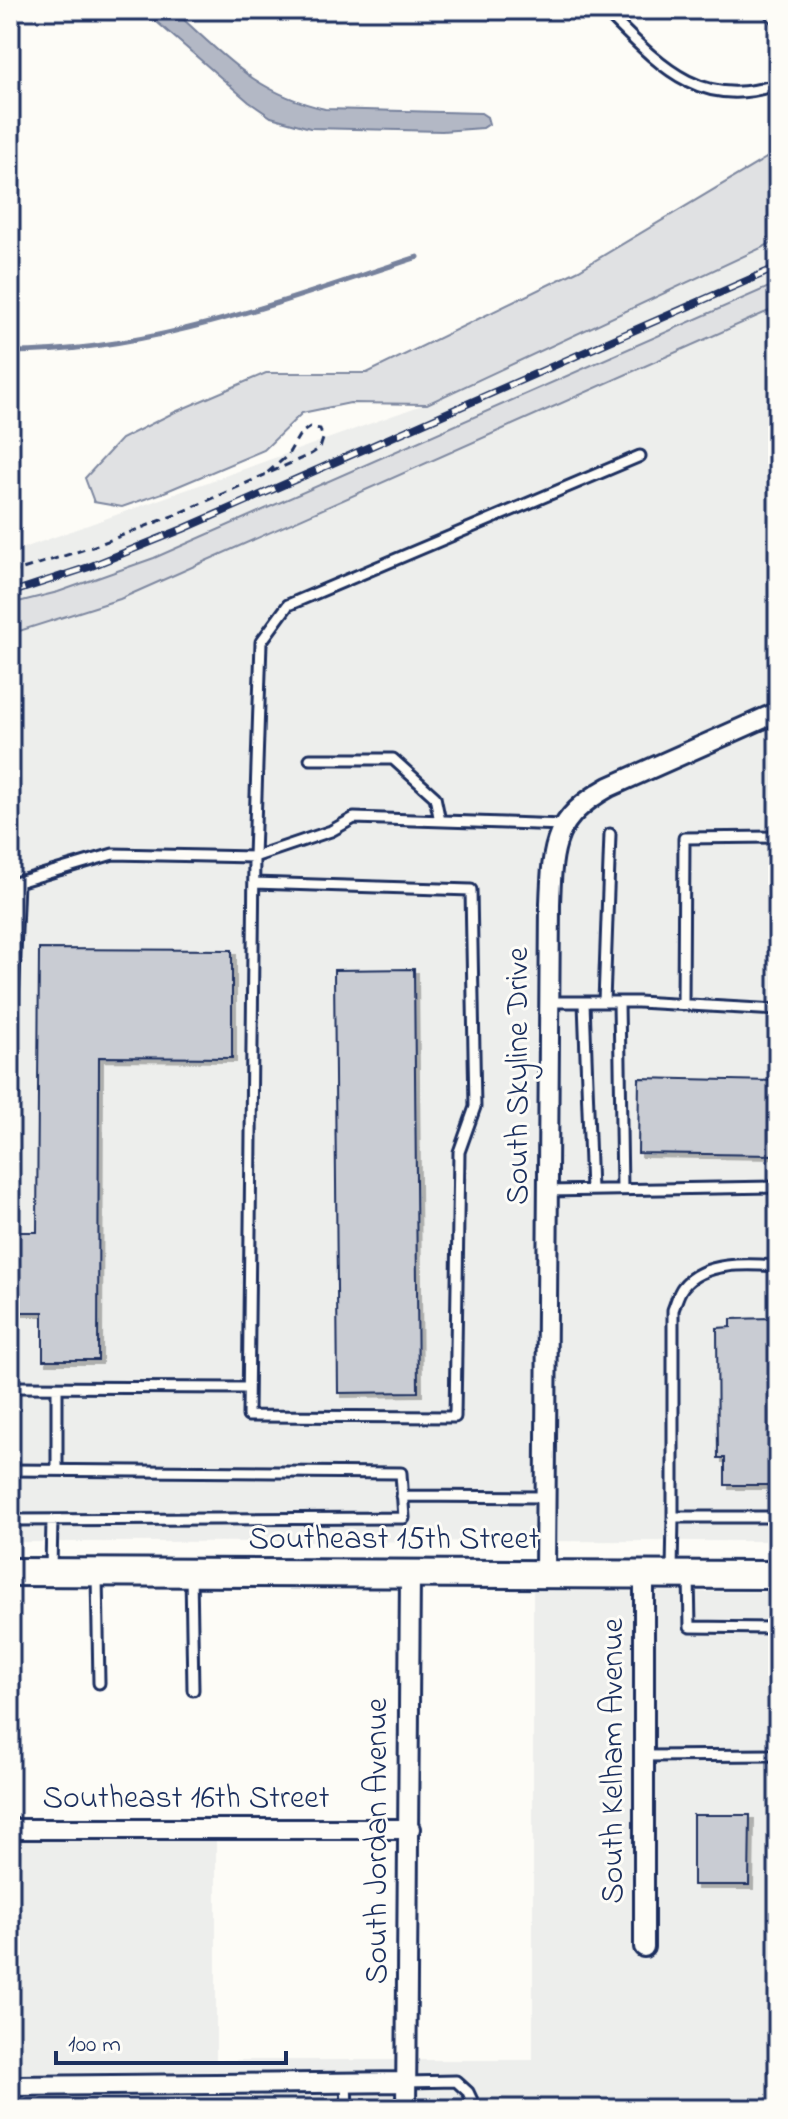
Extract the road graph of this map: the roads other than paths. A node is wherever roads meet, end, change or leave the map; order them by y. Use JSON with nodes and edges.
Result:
{"nodes":[{"id":1,"x":604,"y":10,"type":"edge"},
{"id":2,"x":767,"y":10,"type":"edge"},
{"id":3,"x":778,"y":21,"type":"edge"},
{"id":4,"x":778,"y":84,"type":"edge"},
{"id":5,"x":640,"y":456,"type":"dead end"},
{"id":6,"x":778,"y":712,"type":"edge"},
{"id":7,"x":310,"y":759,"type":"dead end"},
{"id":8,"x":440,"y":821,"type":"junction"},
{"id":9,"x":564,"y":825,"type":"junction"},
{"id":10,"x":610,"y":834,"type":"dead end"},
{"id":11,"x":778,"y":837,"type":"edge"},
{"id":12,"x":254,"y":857,"type":"junction"},
{"id":13,"x":254,"y":883,"type":"junction"},
{"id":14,"x":550,"y":1002,"type":"junction"},
{"id":15,"x":604,"y":1002,"type":"junction"},
{"id":16,"x":619,"y":1002,"type":"junction"},
{"id":17,"x":584,"y":1003,"type":"junction"},
{"id":18,"x":683,"y":1005,"type":"junction"},
{"id":19,"x":778,"y":1010,"type":"edge"},
{"id":20,"x":10,"y":1076,"type":"edge"},
{"id":21,"x":778,"y":1187,"type":"edge"},
{"id":22,"x":622,"y":1189,"type":"junction"},
{"id":23,"x":591,"y":1190,"type":"junction"},
{"id":24,"x":548,"y":1191,"type":"junction"},
{"id":25,"x":778,"y":1266,"type":"edge"},
{"id":26,"x":10,"y":1387,"type":"edge"},
{"id":27,"x":57,"y":1388,"type":"junction"},
{"id":28,"x":248,"y":1388,"type":"junction"},
{"id":29,"x":10,"y":1470,"type":"edge"},
{"id":30,"x":57,"y":1470,"type":"junction"},
{"id":31,"x":402,"y":1496,"type":"junction"},
{"id":32,"x":546,"y":1497,"type":"junction"},
{"id":33,"x":673,"y":1517,"type":"junction"},
{"id":34,"x":778,"y":1517,"type":"edge"},
{"id":35,"x":10,"y":1520,"type":"edge"},
{"id":36,"x":52,"y":1520,"type":"junction"},
{"id":37,"x":10,"y":1572,"type":"edge"},
{"id":38,"x":51,"y":1573,"type":"junction"},
{"id":39,"x":97,"y":1573,"type":"junction"},
{"id":40,"x":191,"y":1573,"type":"junction"},
{"id":41,"x":410,"y":1574,"type":"junction"},
{"id":42,"x":545,"y":1574,"type":"junction"},
{"id":43,"x":644,"y":1574,"type":"junction"},
{"id":44,"x":680,"y":1574,"type":"junction"},
{"id":45,"x":778,"y":1575,"type":"edge"},
{"id":46,"x":778,"y":1628,"type":"edge"},
{"id":47,"x":99,"y":1683,"type":"dead end"},
{"id":48,"x":193,"y":1690,"type":"dead end"},
{"id":49,"x":778,"y":1755,"type":"edge"},
{"id":50,"x":644,"y":1756,"type":"junction"},
{"id":51,"x":10,"y":1829,"type":"edge"},
{"id":52,"x":410,"y":1829,"type":"junction"},
{"id":53,"x":644,"y":1947,"type":"dead end"},
{"id":54,"x":346,"y":2082,"type":"junction"},
{"id":55,"x":406,"y":2082,"type":"junction"},
{"id":56,"x":10,"y":2086,"type":"edge"},
{"id":57,"x":347,"y":2109,"type":"edge"},
{"id":58,"x":406,"y":2109,"type":"edge"},
{"id":59,"x":476,"y":2109,"type":"edge"}],
"edges":[{"from":1,"to":4,"type":"lane"},
{"from":2,"to":3,"type":"lane"},
{"from":5,"to":12,"type":"lane"},
{"from":6,"to":9,"type":"street","name":"South Skyline Drive"},
{"from":7,"to":8,"type":"lane"},
{"from":8,"to":9,"type":"lane"},
{"from":8,"to":12,"type":"lane"},
{"from":9,"to":14,"type":"street","name":"South Skyline Drive"},
{"from":10,"to":15,"type":"lane"},
{"from":11,"to":18,"type":"lane"},
{"from":12,"to":13,"type":"lane"},
{"from":12,"to":20,"type":"lane"},
{"from":13,"to":28,"type":"lane"},
{"from":13,"to":28,"type":"lane"},
{"from":14,"to":17,"type":"lane"},
{"from":14,"to":24,"type":"street","name":"South Skyline Drive"},
{"from":15,"to":16,"type":"lane"},
{"from":15,"to":17,"type":"lane"},
{"from":16,"to":18,"type":"lane"},
{"from":16,"to":22,"type":"lane"},
{"from":17,"to":23,"type":"lane"},
{"from":18,"to":19,"type":"lane"},
{"from":21,"to":22,"type":"lane"},
{"from":22,"to":23,"type":"lane"},
{"from":23,"to":24,"type":"lane"},
{"from":24,"to":32,"type":"street","name":"South Skyline Drive"},
{"from":25,"to":33,"type":"lane"},
{"from":26,"to":27,"type":"lane"},
{"from":27,"to":28,"type":"lane"},
{"from":27,"to":30,"type":"lane"},
{"from":29,"to":30,"type":"lane"},
{"from":30,"to":31,"type":"lane"},
{"from":31,"to":32,"type":"lane"},
{"from":31,"to":36,"type":"lane"},
{"from":32,"to":42,"type":"street","name":"South Skyline Drive"},
{"from":33,"to":34,"type":"lane"},
{"from":33,"to":44,"type":"lane"},
{"from":35,"to":36,"type":"lane"},
{"from":36,"to":38,"type":"lane"},
{"from":37,"to":38,"type":"main road","name":"Southeast 15th Street"},
{"from":38,"to":39,"type":"main road","name":"Southeast 15th Street"},
{"from":39,"to":40,"type":"main road","name":"Southeast 15th Street"},
{"from":39,"to":47,"type":"lane"},
{"from":40,"to":41,"type":"main road","name":"Southeast 15th Street"},
{"from":40,"to":48,"type":"lane"},
{"from":41,"to":42,"type":"main road","name":"Southeast 15th Street"},
{"from":41,"to":52,"type":"street","name":"South Jordan Avenue"},
{"from":42,"to":43,"type":"main road","name":"Southeast 15th Street"},
{"from":43,"to":44,"type":"main road","name":"Southeast 15th Street"},
{"from":43,"to":50,"type":"street","name":"South Kelham Avenue"},
{"from":44,"to":45,"type":"main road","name":"Southeast 15th Street"},
{"from":44,"to":46,"type":"lane"},
{"from":49,"to":50,"type":"lane"},
{"from":50,"to":53,"type":"street","name":"South Kelham Avenue"},
{"from":51,"to":52,"type":"street","name":"Southeast 16th Street"},
{"from":52,"to":55,"type":"street","name":"South Jordan Avenue"},
{"from":54,"to":55,"type":"street"},
{"from":54,"to":56,"type":"street"},
{"from":54,"to":57,"type":"lane"},
{"from":55,"to":58,"type":"street","name":"South Jordan Avenue"},
{"from":55,"to":59,"type":"lane"}]}
